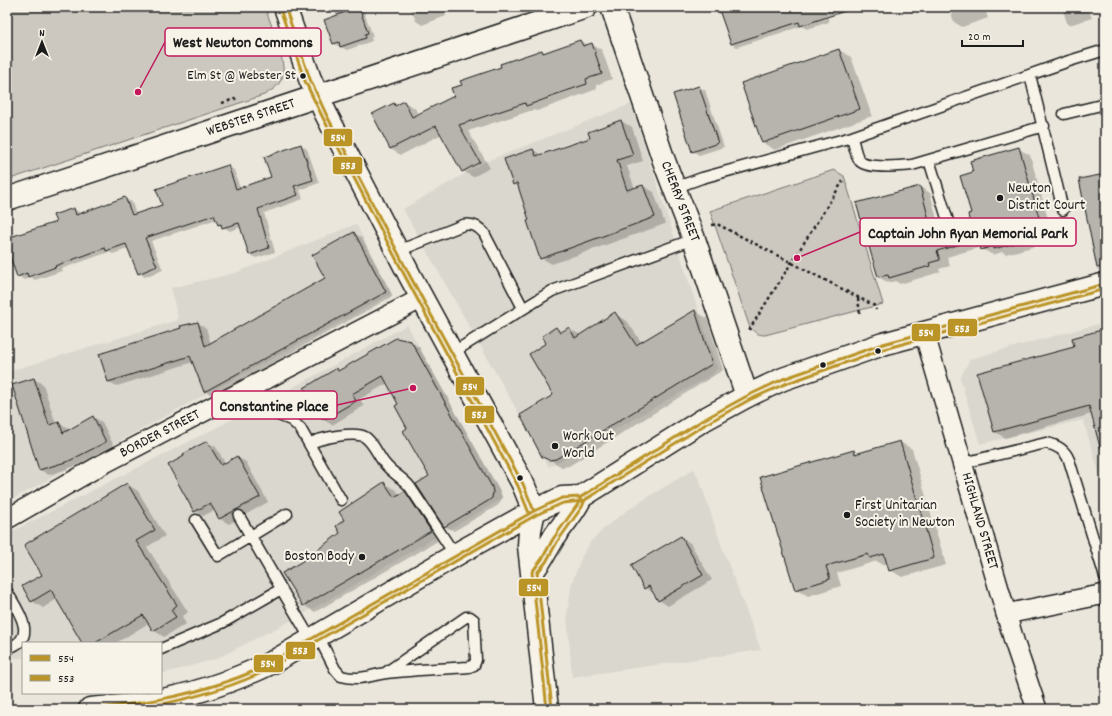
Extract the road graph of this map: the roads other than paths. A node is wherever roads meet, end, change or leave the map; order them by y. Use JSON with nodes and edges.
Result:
{"nodes":[{"id":1,"x":285,"y":7,"type":"edge"},
{"id":2,"x":586,"y":7,"type":"edge"},
{"id":3,"x":612,"y":7,"type":"edge"},
{"id":4,"x":1105,"y":50,"type":"edge"},
{"id":5,"x":1030,"y":75,"type":"junction"},
{"id":6,"x":317,"y":96,"type":"junction"},
{"id":7,"x":1105,"y":104,"type":"edge"},
{"id":8,"x":1064,"y":114,"type":"dead end"},
{"id":9,"x":1044,"y":126,"type":"junction"},
{"id":10,"x":852,"y":137,"type":"junction"},
{"id":11,"x":930,"y":160,"type":"junction"},
{"id":12,"x":674,"y":188,"type":"junction"},
{"id":13,"x":7,"y":199,"type":"edge"},
{"id":14,"x":1063,"y":210,"type":"dead end"},
{"id":15,"x":948,"y":221,"type":"dead end"},
{"id":16,"x":701,"y":232,"type":"junction"},
{"id":17,"x":398,"y":251,"type":"junction"},
{"id":18,"x":1105,"y":284,"type":"edge"},
{"id":19,"x":422,"y":298,"type":"junction"},
{"id":20,"x":523,"y":308,"type":"junction"},
{"id":21,"x":924,"y":332,"type":"junction"},
{"id":22,"x":452,"y":353,"type":"junction"},
{"id":23,"x":254,"y":385,"type":"junction"},
{"id":24,"x":747,"y":396,"type":"junction"},
{"id":25,"x":309,"y":444,"type":"junction"},
{"id":26,"x":963,"y":463,"type":"junction"},
{"id":27,"x":581,"y":497,"type":"junction"},
{"id":28,"x":341,"y":500,"type":"dead end"},
{"id":29,"x":534,"y":511,"type":"junction"},
{"id":30,"x":287,"y":514,"type":"dead end"},
{"id":31,"x":239,"y":516,"type":"dead end"},
{"id":32,"x":7,"y":518,"type":"edge"},
{"id":33,"x":196,"y":520,"type":"dead end"},
{"id":34,"x":251,"y":536,"type":"junction"},
{"id":35,"x":455,"y":555,"type":"junction"},
{"id":36,"x":532,"y":572,"type":"junction"},
{"id":37,"x":1105,"y":577,"type":"edge"},
{"id":38,"x":281,"y":589,"type":"junction"},
{"id":39,"x":7,"y":592,"type":"edge"},
{"id":40,"x":1105,"y":594,"type":"edge"},
{"id":41,"x":1006,"y":614,"type":"junction"},
{"id":42,"x":314,"y":638,"type":"junction"},
{"id":43,"x":7,"y":648,"type":"edge"},
{"id":44,"x":162,"y":649,"type":"edge"},
{"id":45,"x":385,"y":673,"type":"junction"},
{"id":46,"x":547,"y":707,"type":"edge"},
{"id":47,"x":90,"y":709,"type":"edge"},
{"id":48,"x":1037,"y":709,"type":"edge"}],
"edges":[{"from":1,"to":6,"type":"street"},
{"from":2,"to":6,"type":"street","name":"WEBSTER STREET"},
{"from":3,"to":12,"type":"street","name":"CHERRY STREET"},
{"from":4,"to":5,"type":"lane"},
{"from":5,"to":9,"type":"lane"},
{"from":5,"to":10,"type":"lane"},
{"from":6,"to":13,"type":"street","name":"WEBSTER STREET"},
{"from":6,"to":17,"type":"street"},
{"from":7,"to":8,"type":"lane"},
{"from":9,"to":11,"type":"lane"},
{"from":9,"to":14,"type":"lane"},
{"from":10,"to":11,"type":"lane"},
{"from":10,"to":12,"type":"lane"},
{"from":11,"to":15,"type":"lane"},
{"from":12,"to":16,"type":"street","name":"CHERRY STREET"},
{"from":16,"to":20,"type":"lane"},
{"from":16,"to":24,"type":"street","name":"CHERRY STREET"},
{"from":17,"to":19,"type":"street"},
{"from":17,"to":20,"type":"lane"},
{"from":18,"to":21,"type":"street"},
{"from":19,"to":22,"type":"street"},
{"from":19,"to":23,"type":"street","name":"BORDER STREET"},
{"from":20,"to":22,"type":"lane"},
{"from":21,"to":24,"type":"street"},
{"from":21,"to":26,"type":"street","name":"HIGHLAND STREET"},
{"from":22,"to":29,"type":"street"},
{"from":23,"to":25,"type":"lane"},
{"from":23,"to":32,"type":"street","name":"BORDER STREET"},
{"from":24,"to":27,"type":"street"},
{"from":25,"to":28,"type":"lane"},
{"from":25,"to":35,"type":"lane"},
{"from":26,"to":37,"type":"lane"},
{"from":26,"to":41,"type":"street","name":"HIGHLAND STREET"},
{"from":27,"to":29,"type":"street"},
{"from":27,"to":36,"type":"street"},
{"from":29,"to":35,"type":"street"},
{"from":29,"to":36,"type":"street"},
{"from":30,"to":34,"type":"lane"},
{"from":31,"to":34,"type":"lane"},
{"from":33,"to":34,"type":"lane"},
{"from":34,"to":38,"type":"lane"},
{"from":35,"to":42,"type":"street"},
{"from":36,"to":46,"type":"street"},
{"from":38,"to":42,"type":"lane"},
{"from":38,"to":44,"type":"lane"},
{"from":39,"to":43,"type":"lane"},
{"from":40,"to":41,"type":"street"},
{"from":41,"to":48,"type":"street","name":"HIGHLAND STREET"},
{"from":42,"to":45,"type":"lane"},
{"from":42,"to":47,"type":"street"},
{"from":45,"to":45,"type":"lane"}]}
